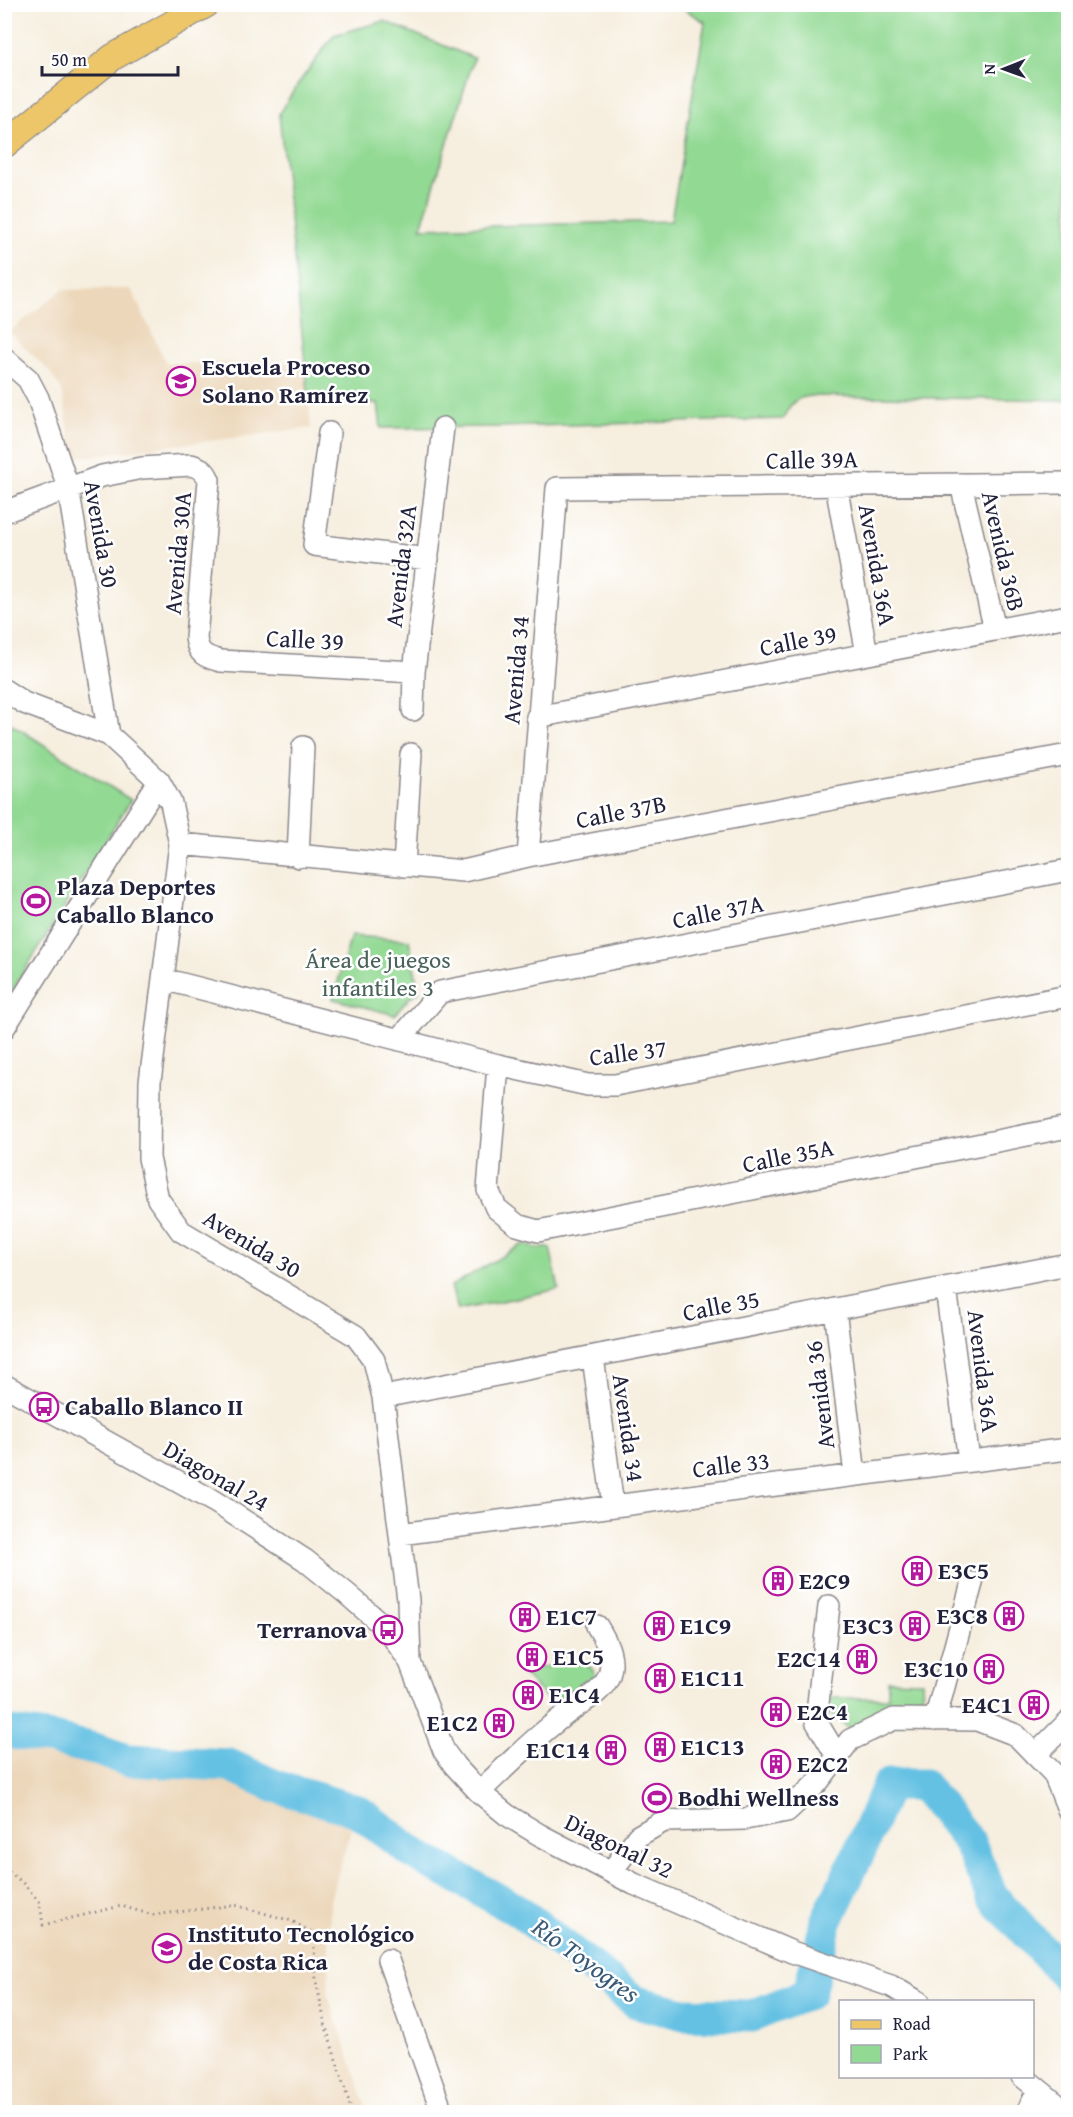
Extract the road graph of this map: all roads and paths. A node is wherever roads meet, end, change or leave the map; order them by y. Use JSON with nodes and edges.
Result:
{"nodes":[{"id":1,"x":207,"y":4,"type":"edge"},
{"id":2,"x":4,"y":145,"type":"edge"},
{"id":3,"x":4,"y":358,"type":"edge"},
{"id":4,"x":443,"y":428,"type":"dead end"},
{"id":5,"x":329,"y":434,"type":"dead end"},
{"id":6,"x":1068,"y":483,"type":"edge"},
{"id":7,"x":961,"y":484,"type":"junction"},
{"id":8,"x":836,"y":485,"type":"junction"},
{"id":9,"x":68,"y":487,"type":"junction"},
{"id":10,"x":557,"y":488,"type":"joint"},
{"id":11,"x":4,"y":512,"type":"edge"},
{"id":12,"x":428,"y":559,"type":"junction"},
{"id":13,"x":1068,"y":616,"type":"edge"},
{"id":14,"x":995,"y":630,"type":"junction"},
{"id":15,"x":198,"y":648,"type":"joint"},
{"id":16,"x":867,"y":654,"type":"junction"},
{"id":17,"x":414,"y":672,"type":"junction"},
{"id":18,"x":4,"y":690,"type":"edge"},
{"id":19,"x":413,"y":710,"type":"dead end"},
{"id":20,"x":537,"y":717,"type":"junction"},
{"id":21,"x":109,"y":735,"type":"junction"},
{"id":22,"x":303,"y":747,"type":"dead end"},
{"id":23,"x":411,"y":754,"type":"dead end"},
{"id":24,"x":1068,"y":755,"type":"edge"},
{"id":25,"x":159,"y":781,"type":"junction"},
{"id":26,"x":180,"y":844,"type":"junction"},
{"id":27,"x":528,"y":856,"type":"junction"},
{"id":28,"x":298,"y":857,"type":"junction"},
{"id":29,"x":404,"y":866,"type":"junction"},
{"id":30,"x":1068,"y":870,"type":"edge"},
{"id":31,"x":163,"y":979,"type":"junction"},
{"id":32,"x":1068,"y":996,"type":"edge"},
{"id":33,"x":4,"y":1028,"type":"edge"},
{"id":34,"x":399,"y":1040,"type":"junction"},
{"id":35,"x":498,"y":1065,"type":"junction"},
{"id":36,"x":1068,"y":1127,"type":"edge"},
{"id":37,"x":1068,"y":1271,"type":"edge"},
{"id":38,"x":946,"y":1288,"type":"junction"},
{"id":39,"x":835,"y":1310,"type":"junction"},
{"id":40,"x":593,"y":1357,"type":"junction"},
{"id":41,"x":4,"y":1385,"type":"edge"},
{"id":42,"x":383,"y":1397,"type":"junction"},
{"id":43,"x":1068,"y":1449,"type":"edge"},
{"id":44,"x":969,"y":1461,"type":"junction"},
{"id":45,"x":855,"y":1475,"type":"junction"},
{"id":46,"x":613,"y":1506,"type":"junction"},
{"id":47,"x":400,"y":1534,"type":"junction"},
{"id":48,"x":972,"y":1583,"type":"dead end"},
{"id":49,"x":829,"y":1606,"type":"dead end"},
{"id":50,"x":597,"y":1626,"type":"dead end"},
{"id":51,"x":388,"y":1630,"type":"joint"},
{"id":52,"x":410,"y":1662,"type":"junction"},
{"id":53,"x":935,"y":1720,"type":"junction"},
{"id":54,"x":1068,"y":1722,"type":"edge"},
{"id":55,"x":1035,"y":1755,"type":"junction"},
{"id":56,"x":837,"y":1756,"type":"junction"},
{"id":57,"x":479,"y":1792,"type":"junction"},
{"id":58,"x":1068,"y":1809,"type":"edge"},
{"id":59,"x":4,"y":1868,"type":"edge"},
{"id":60,"x":611,"y":1872,"type":"junction"},
{"id":61,"x":388,"y":1960,"type":"dead end"},
{"id":62,"x":917,"y":2000,"type":"edge"},
{"id":63,"x":1030,"y":2083,"type":"edge"},
{"id":64,"x":352,"y":2112,"type":"edge"},
{"id":65,"x":442,"y":2112,"type":"edge"},
{"id":66,"x":1027,"y":2112,"type":"edge"},
{"id":67,"x":1066,"y":2112,"type":"edge"}],
"edges":[{"from":1,"to":2,"type":"main road"},
{"from":3,"to":9,"type":"street","name":"Avenida 30"},
{"from":4,"to":12,"type":"street","name":"Avenida 32A"},
{"from":5,"to":12,"type":"street"},
{"from":6,"to":7,"type":"street","name":"Calle 39A"},
{"from":7,"to":8,"type":"street","name":"Calle 39A"},
{"from":7,"to":14,"type":"street","name":"Avenida 36B"},
{"from":8,"to":10,"type":"street","name":"Calle 39A"},
{"from":8,"to":16,"type":"street","name":"Avenida 36A"},
{"from":9,"to":11,"type":"street"},
{"from":9,"to":15,"type":"street","name":"Avenida 30A"},
{"from":9,"to":21,"type":"street","name":"Avenida 30"},
{"from":10,"to":20,"type":"street","name":"Avenida 34"},
{"from":12,"to":17,"type":"street","name":"Avenida 32A"},
{"from":13,"to":14,"type":"street","name":"Calle 39"},
{"from":14,"to":16,"type":"street","name":"Calle 39"},
{"from":15,"to":17,"type":"street","name":"Calle 39"},
{"from":16,"to":20,"type":"street","name":"Calle 39"},
{"from":17,"to":19,"type":"street","name":"Avenida 32A"},
{"from":18,"to":21,"type":"street"},
{"from":20,"to":27,"type":"street","name":"Avenida 34"},
{"from":21,"to":25,"type":"street","name":"Avenida 30"},
{"from":22,"to":28,"type":"street"},
{"from":23,"to":29,"type":"street"},
{"from":24,"to":27,"type":"street","name":"Calle 37B"},
{"from":25,"to":26,"type":"street","name":"Avenida 30"},
{"from":25,"to":33,"type":"street"},
{"from":26,"to":28,"type":"street","name":"Calle 37B"},
{"from":26,"to":31,"type":"street","name":"Avenida 30"},
{"from":27,"to":29,"type":"street","name":"Calle 37B"},
{"from":28,"to":29,"type":"street","name":"Calle 37B"},
{"from":30,"to":34,"type":"street","name":"Calle 37A"},
{"from":31,"to":34,"type":"street","name":"Calle 37"},
{"from":31,"to":42,"type":"street","name":"Avenida 30"},
{"from":32,"to":35,"type":"street","name":"Calle 37"},
{"from":34,"to":35,"type":"street","name":"Calle 37"},
{"from":35,"to":36,"type":"street","name":"Calle 35A"},
{"from":37,"to":38,"type":"street","name":"Calle 35"},
{"from":38,"to":39,"type":"street","name":"Calle 35"},
{"from":38,"to":44,"type":"street","name":"Avenida 36A"},
{"from":39,"to":40,"type":"street","name":"Calle 35"},
{"from":39,"to":45,"type":"street","name":"Avenida 36"},
{"from":40,"to":42,"type":"street","name":"Calle 35"},
{"from":40,"to":46,"type":"street","name":"Avenida 34"},
{"from":41,"to":51,"type":"street","name":"Diagonal 24"},
{"from":42,"to":47,"type":"street","name":"Avenida 30"},
{"from":43,"to":44,"type":"street","name":"Calle 33"},
{"from":44,"to":45,"type":"street","name":"Calle 33"},
{"from":45,"to":46,"type":"street","name":"Calle 33"},
{"from":46,"to":47,"type":"street","name":"Calle 33"},
{"from":47,"to":52,"type":"street","name":"Avenida 30"},
{"from":48,"to":53,"type":"street"},
{"from":49,"to":56,"type":"street"},
{"from":50,"to":57,"type":"street"},
{"from":51,"to":52,"type":"street","name":"Diagonal 32"},
{"from":52,"to":57,"type":"street","name":"Diagonal 32"},
{"from":53,"to":55,"type":"street"},
{"from":53,"to":56,"type":"street"},
{"from":54,"to":55,"type":"street"},
{"from":55,"to":58,"type":"street"},
{"from":56,"to":60,"type":"street"},
{"from":57,"to":60,"type":"street","name":"Diagonal 32"},
{"from":59,"to":64,"type":"path"},
{"from":60,"to":62,"type":"street","name":"Diagonal 32"},
{"from":61,"to":65,"type":"street"},
{"from":63,"to":66,"type":"street"},
{"from":63,"to":67,"type":"street"}]}
